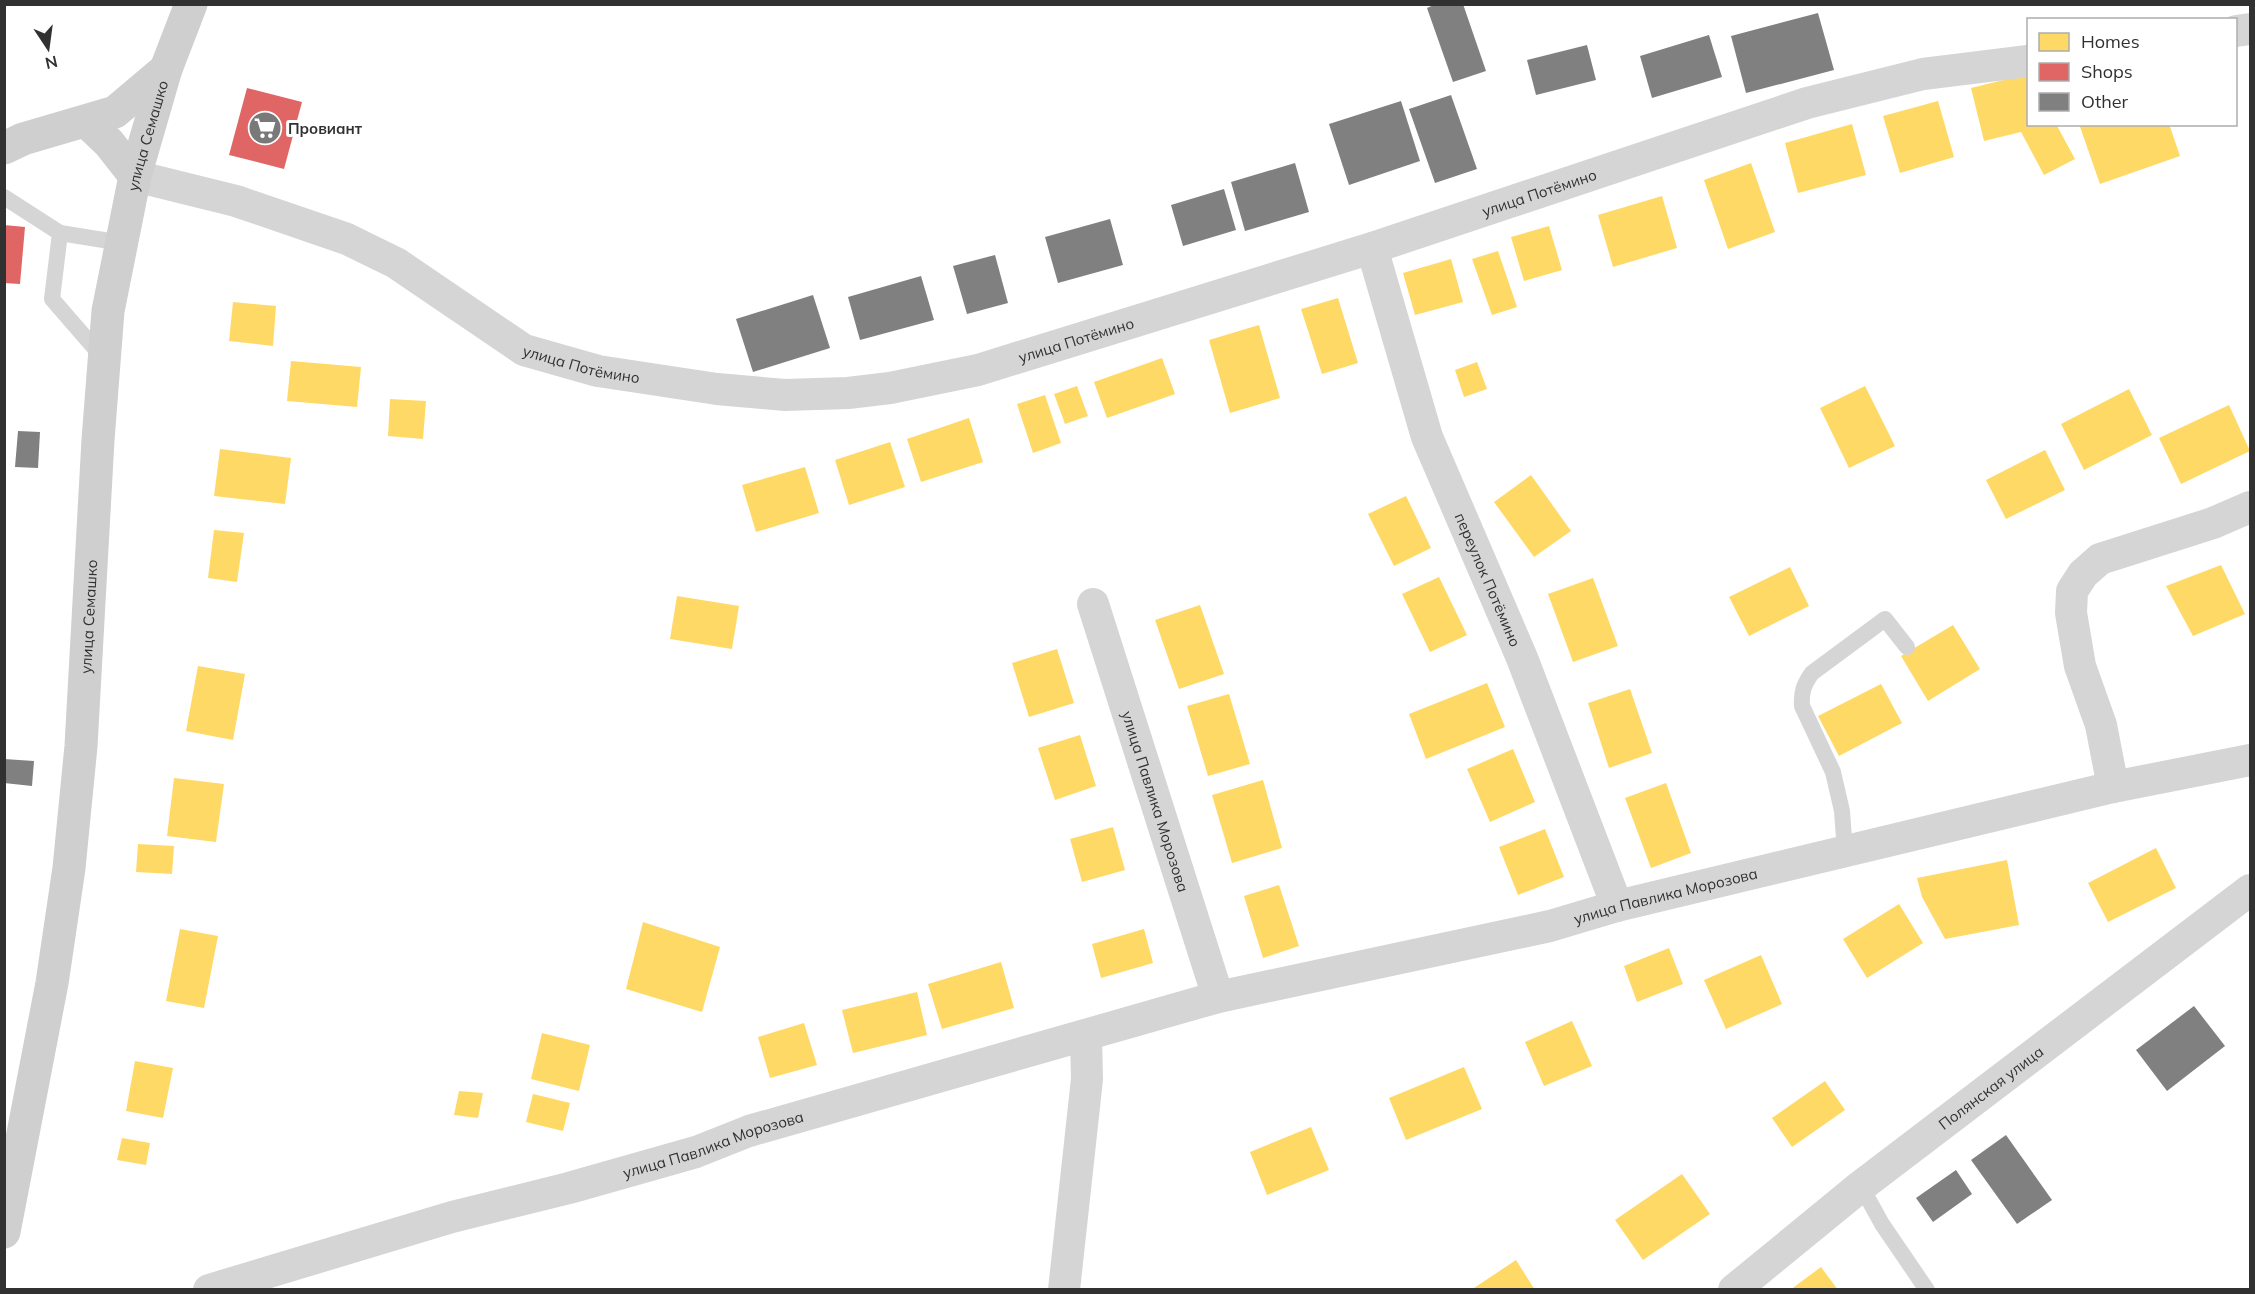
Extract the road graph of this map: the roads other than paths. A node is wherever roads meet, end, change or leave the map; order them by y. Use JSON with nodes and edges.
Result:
{"nodes":[{"id":1,"x":191,"y":4,"type":"edge"},
{"id":2,"x":2027,"y":61,"type":"edge"},
{"id":3,"x":166,"y":69,"type":"junction"},
{"id":4,"x":86,"y":121,"type":"junction"},
{"id":5,"x":4,"y":148,"type":"edge"},
{"id":6,"x":135,"y":176,"type":"junction"},
{"id":7,"x":4,"y":197,"type":"edge"},
{"id":8,"x":60,"y":233,"type":"junction"},
{"id":9,"x":122,"y":243,"type":"junction"},
{"id":10,"x":1372,"y":248,"type":"junction"},
{"id":11,"x":104,"y":360,"type":"junction"},
{"id":12,"x":2250,"y":507,"type":"edge"},
{"id":13,"x":1093,"y":604,"type":"dead end"},
{"id":14,"x":1907,"y":647,"type":"dead end"},
{"id":15,"x":2250,"y":760,"type":"edge"},
{"id":16,"x":2113,"y":787,"type":"junction"},
{"id":17,"x":1845,"y":852,"type":"junction"},
{"id":18,"x":2250,"y":890,"type":"edge"},
{"id":19,"x":1617,"y":906,"type":"junction"},
{"id":20,"x":1218,"y":997,"type":"junction"},
{"id":21,"x":1086,"y":1036,"type":"junction"},
{"id":22,"x":1861,"y":1186,"type":"junction"},
{"id":23,"x":4,"y":1232,"type":"edge"},
{"id":24,"x":208,"y":1290,"type":"edge"},
{"id":25,"x":1064,"y":1290,"type":"edge"},
{"id":26,"x":1734,"y":1290,"type":"edge"},
{"id":27,"x":1927,"y":1290,"type":"edge"}],
"edges":[{"from":1,"to":3,"type":"main road","name":"улица Семашко"},
{"from":2,"to":10,"type":"street","name":"улица Потёмино"},
{"from":3,"to":4,"type":"main road"},
{"from":3,"to":6,"type":"main road","name":"улица Семашко"},
{"from":4,"to":5,"type":"main road"},
{"from":4,"to":6,"type":"main road"},
{"from":6,"to":9,"type":"main road","name":"улица Семашко"},
{"from":6,"to":10,"type":"street","name":"улица Потёмино"},
{"from":7,"to":8,"type":"lane"},
{"from":8,"to":9,"type":"lane"},
{"from":8,"to":11,"type":"lane"},
{"from":9,"to":11,"type":"main road","name":"улица Семашко"},
{"from":10,"to":19,"type":"street","name":"переулок Потёмино"},
{"from":11,"to":23,"type":"main road","name":"улица Семашко"},
{"from":12,"to":16,"type":"street"},
{"from":13,"to":20,"type":"street","name":"улица Павлика Морозова"},
{"from":14,"to":17,"type":"lane"},
{"from":15,"to":16,"type":"street","name":"улица Павлика Морозова"},
{"from":16,"to":17,"type":"street","name":"улица Павлика Морозова"},
{"from":17,"to":19,"type":"street","name":"улица Павлика Морозова"},
{"from":18,"to":22,"type":"street","name":"Полянская улица"},
{"from":19,"to":20,"type":"street","name":"улица Павлика Морозова"},
{"from":20,"to":21,"type":"street","name":"улица Павлика Морозова"},
{"from":21,"to":24,"type":"street","name":"улица Павлика Морозова"},
{"from":21,"to":25,"type":"street"},
{"from":22,"to":26,"type":"street","name":"Полянская улица"},
{"from":22,"to":27,"type":"lane"}]}
